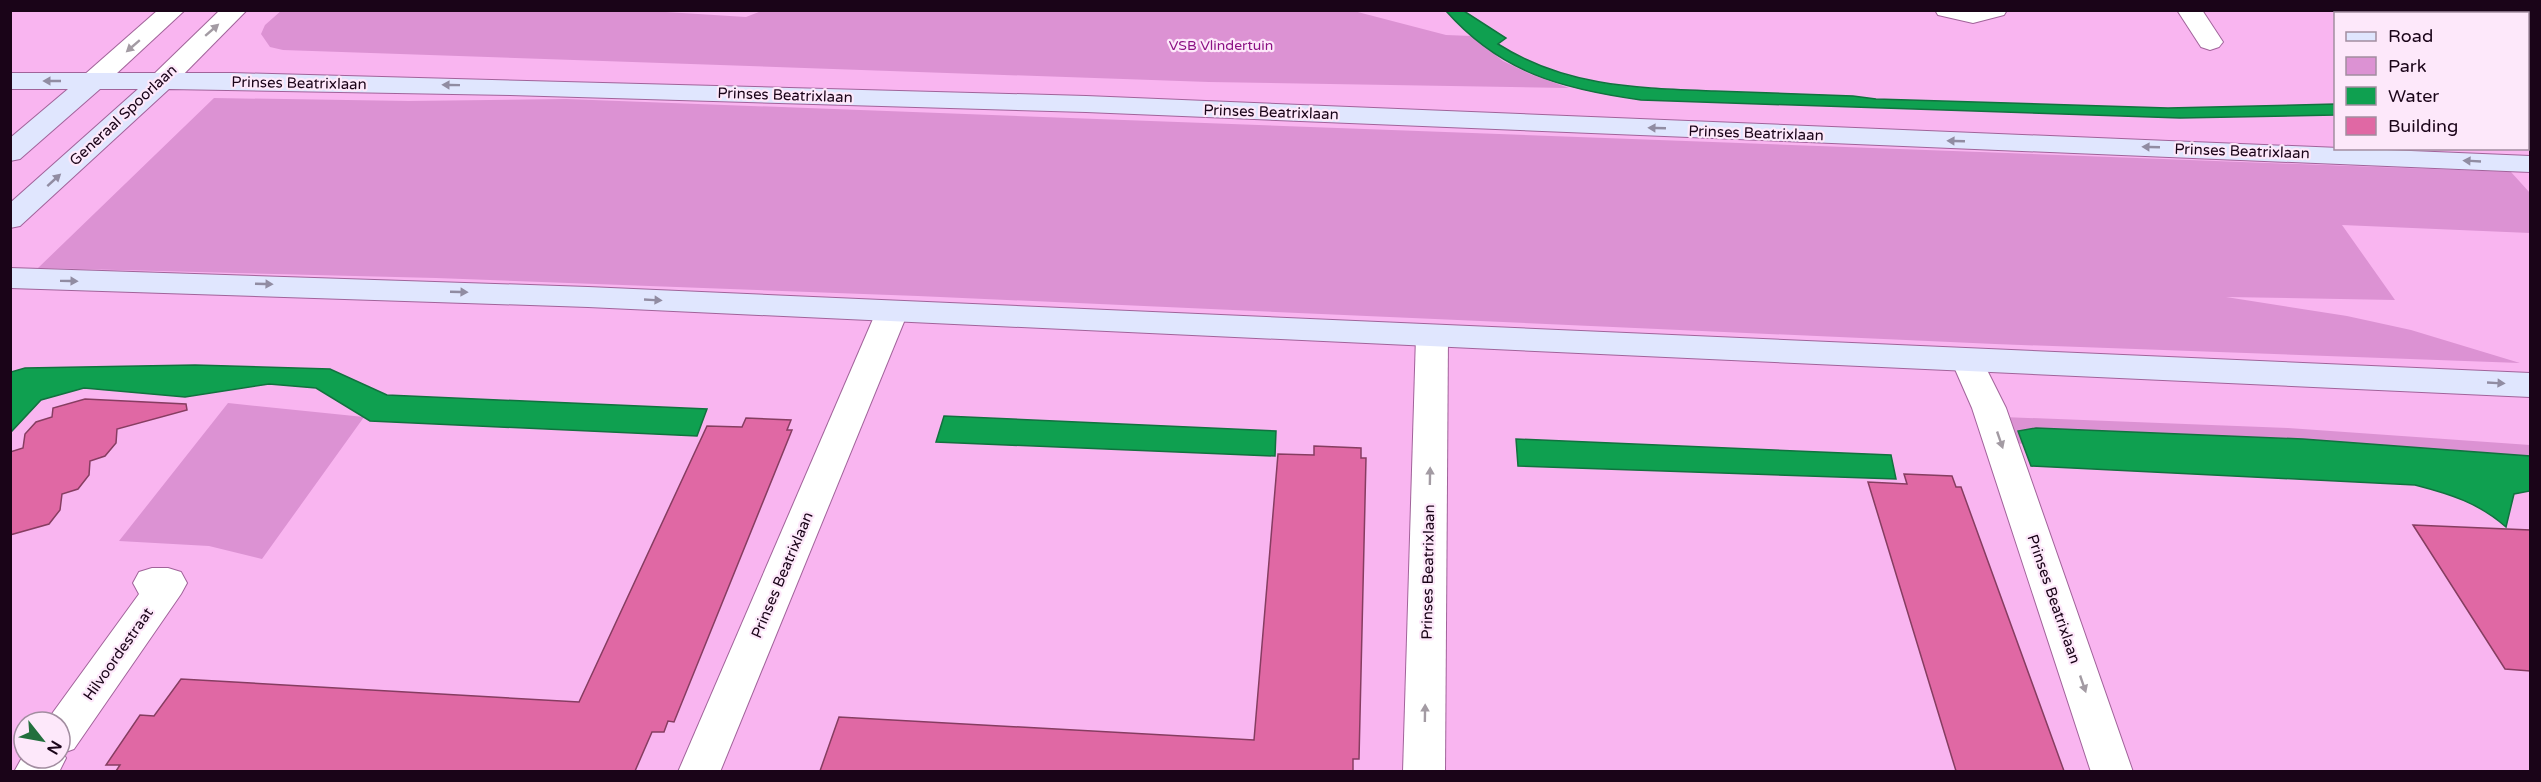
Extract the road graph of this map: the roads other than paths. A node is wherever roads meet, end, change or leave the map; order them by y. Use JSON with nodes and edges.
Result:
{"nodes":[{"id":1,"x":173,"y":10,"type":"edge"},
{"id":2,"x":235,"y":10,"type":"edge"},
{"id":3,"x":1947,"y":10,"type":"edge"},
{"id":4,"x":1995,"y":10,"type":"edge"},
{"id":5,"x":2189,"y":10,"type":"edge"},
{"id":6,"x":2210,"y":42,"type":"dead end"},
{"id":7,"x":10,"y":81,"type":"edge"},
{"id":8,"x":93,"y":81,"type":"junction"},
{"id":9,"x":162,"y":81,"type":"junction"},
{"id":10,"x":10,"y":153,"type":"edge"},
{"id":11,"x":2530,"y":164,"type":"edge"},
{"id":12,"x":10,"y":219,"type":"edge"},
{"id":13,"x":10,"y":278,"type":"edge"},
{"id":14,"x":892,"y":312,"type":"junction"},
{"id":15,"x":1432,"y":336,"type":"junction"},
{"id":16,"x":1967,"y":360,"type":"junction"},
{"id":17,"x":2530,"y":385,"type":"edge"},
{"id":18,"x":152,"y":583,"type":"dead end"},
{"id":19,"x":72,"y":719,"type":"edge"},
{"id":20,"x":699,"y":771,"type":"edge"},
{"id":21,"x":1424,"y":771,"type":"edge"},
{"id":22,"x":2112,"y":771,"type":"edge"}],
"edges":[{"from":1,"to":8,"type":"street","one_way":true},
{"from":9,"to":2,"type":"street","name":"Generaal Spoorlaan","one_way":true},
{"from":3,"to":4,"type":"street"},
{"from":5,"to":6,"type":"street"},
{"from":8,"to":7,"type":"main road","name":"Prinses Beatrixlaan","one_way":true},
{"from":8,"to":9,"type":"main road","name":"Prinses Beatrixlaan"},
{"from":8,"to":10,"type":"main road"},
{"from":11,"to":9,"type":"main road","name":"Prinses Beatrixlaan","one_way":true},
{"from":12,"to":9,"type":"main road","name":"Generaal Spoorlaan","one_way":true},
{"from":13,"to":14,"type":"main road","one_way":true},
{"from":14,"to":15,"type":"main road"},
{"from":14,"to":20,"type":"street","name":"Prinses Beatrixlaan"},
{"from":15,"to":16,"type":"main road"},
{"from":21,"to":15,"type":"street","name":"Prinses Beatrixlaan","one_way":true},
{"from":16,"to":17,"type":"main road","one_way":true},
{"from":16,"to":22,"type":"street","name":"Prinses Beatrixlaan","one_way":true},
{"from":18,"to":19,"type":"street","name":"Hilvoordestraat"}]}
